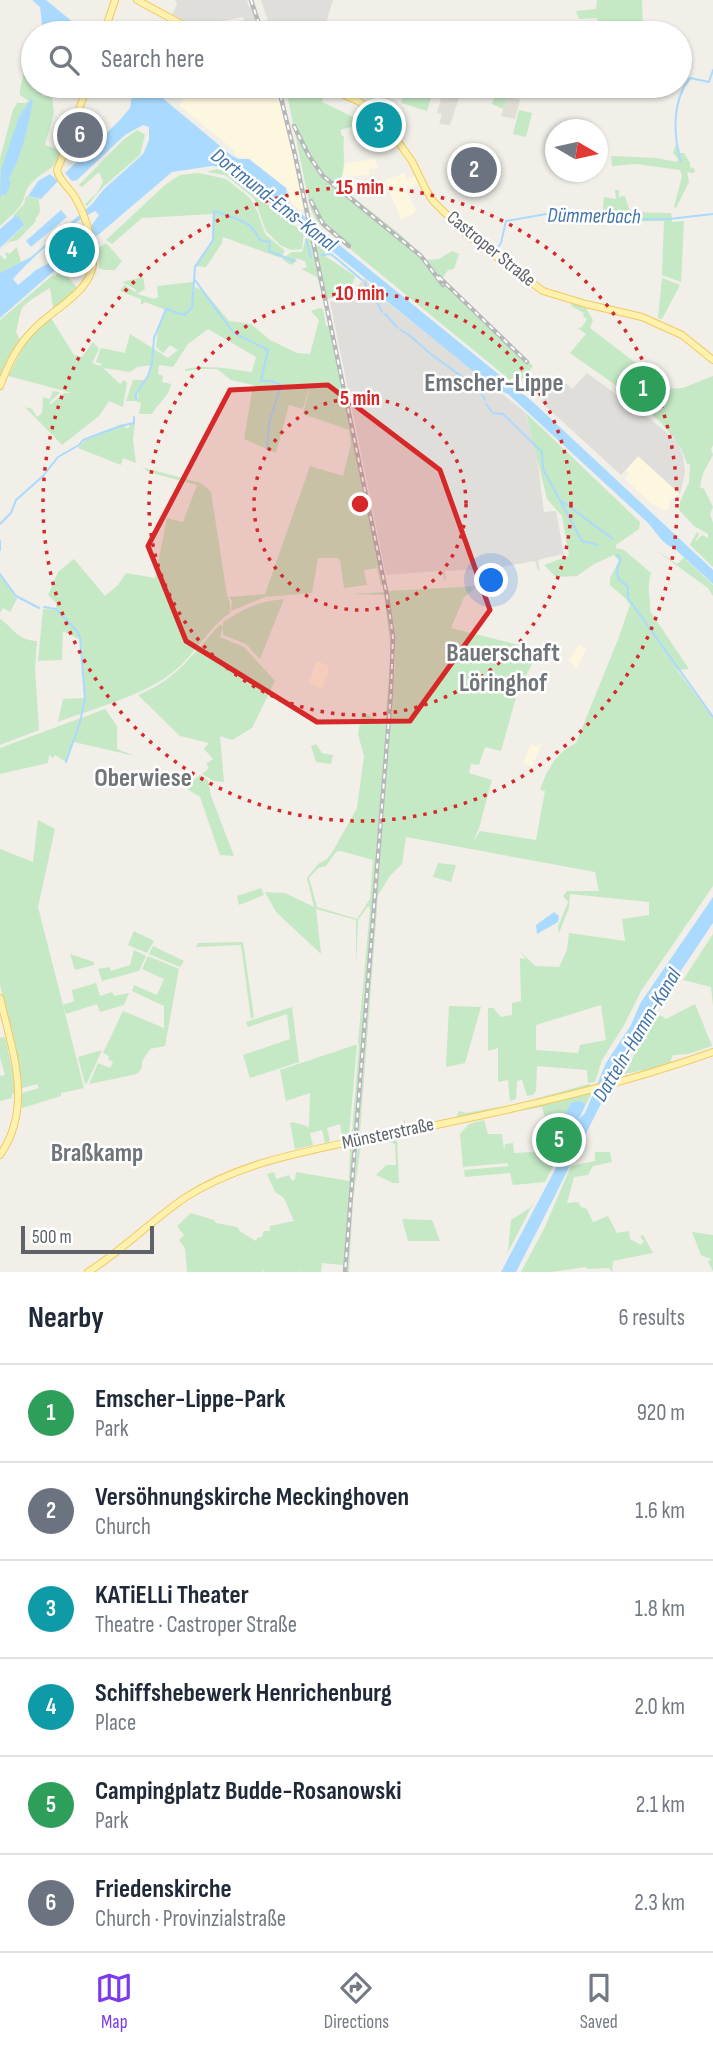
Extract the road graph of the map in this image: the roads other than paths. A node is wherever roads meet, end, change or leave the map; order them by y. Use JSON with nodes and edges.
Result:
{"nodes":[{"id":1,"x":115,"y":0,"type":"edge"},
{"id":2,"x":137,"y":0,"type":"edge"},
{"id":3,"x":108,"y":21,"type":"edge"},
{"id":4,"x":176,"y":21,"type":"edge"},
{"id":5,"x":83,"y":98,"type":"edge"},
{"id":6,"x":349,"y":98,"type":"edge"},
{"id":7,"x":713,"y":360,"type":"edge"},
{"id":8,"x":0,"y":386,"type":"edge"},
{"id":9,"x":0,"y":998,"type":"edge"},
{"id":10,"x":713,"y":1052,"type":"edge"},
{"id":11,"x":0,"y":1155,"type":"edge"},
{"id":12,"x":88,"y":1272,"type":"edge"}],
"edges":[{"from":1,"to":3,"type":"main road"},
{"from":2,"to":4,"type":"main road"},
{"from":5,"to":8,"type":"main road"},
{"from":6,"to":7,"type":"main road","name":"Castroper Straße"},
{"from":9,"to":11,"type":"main road"},
{"from":10,"to":12,"type":"main road","name":"Münsterstraße"}]}
